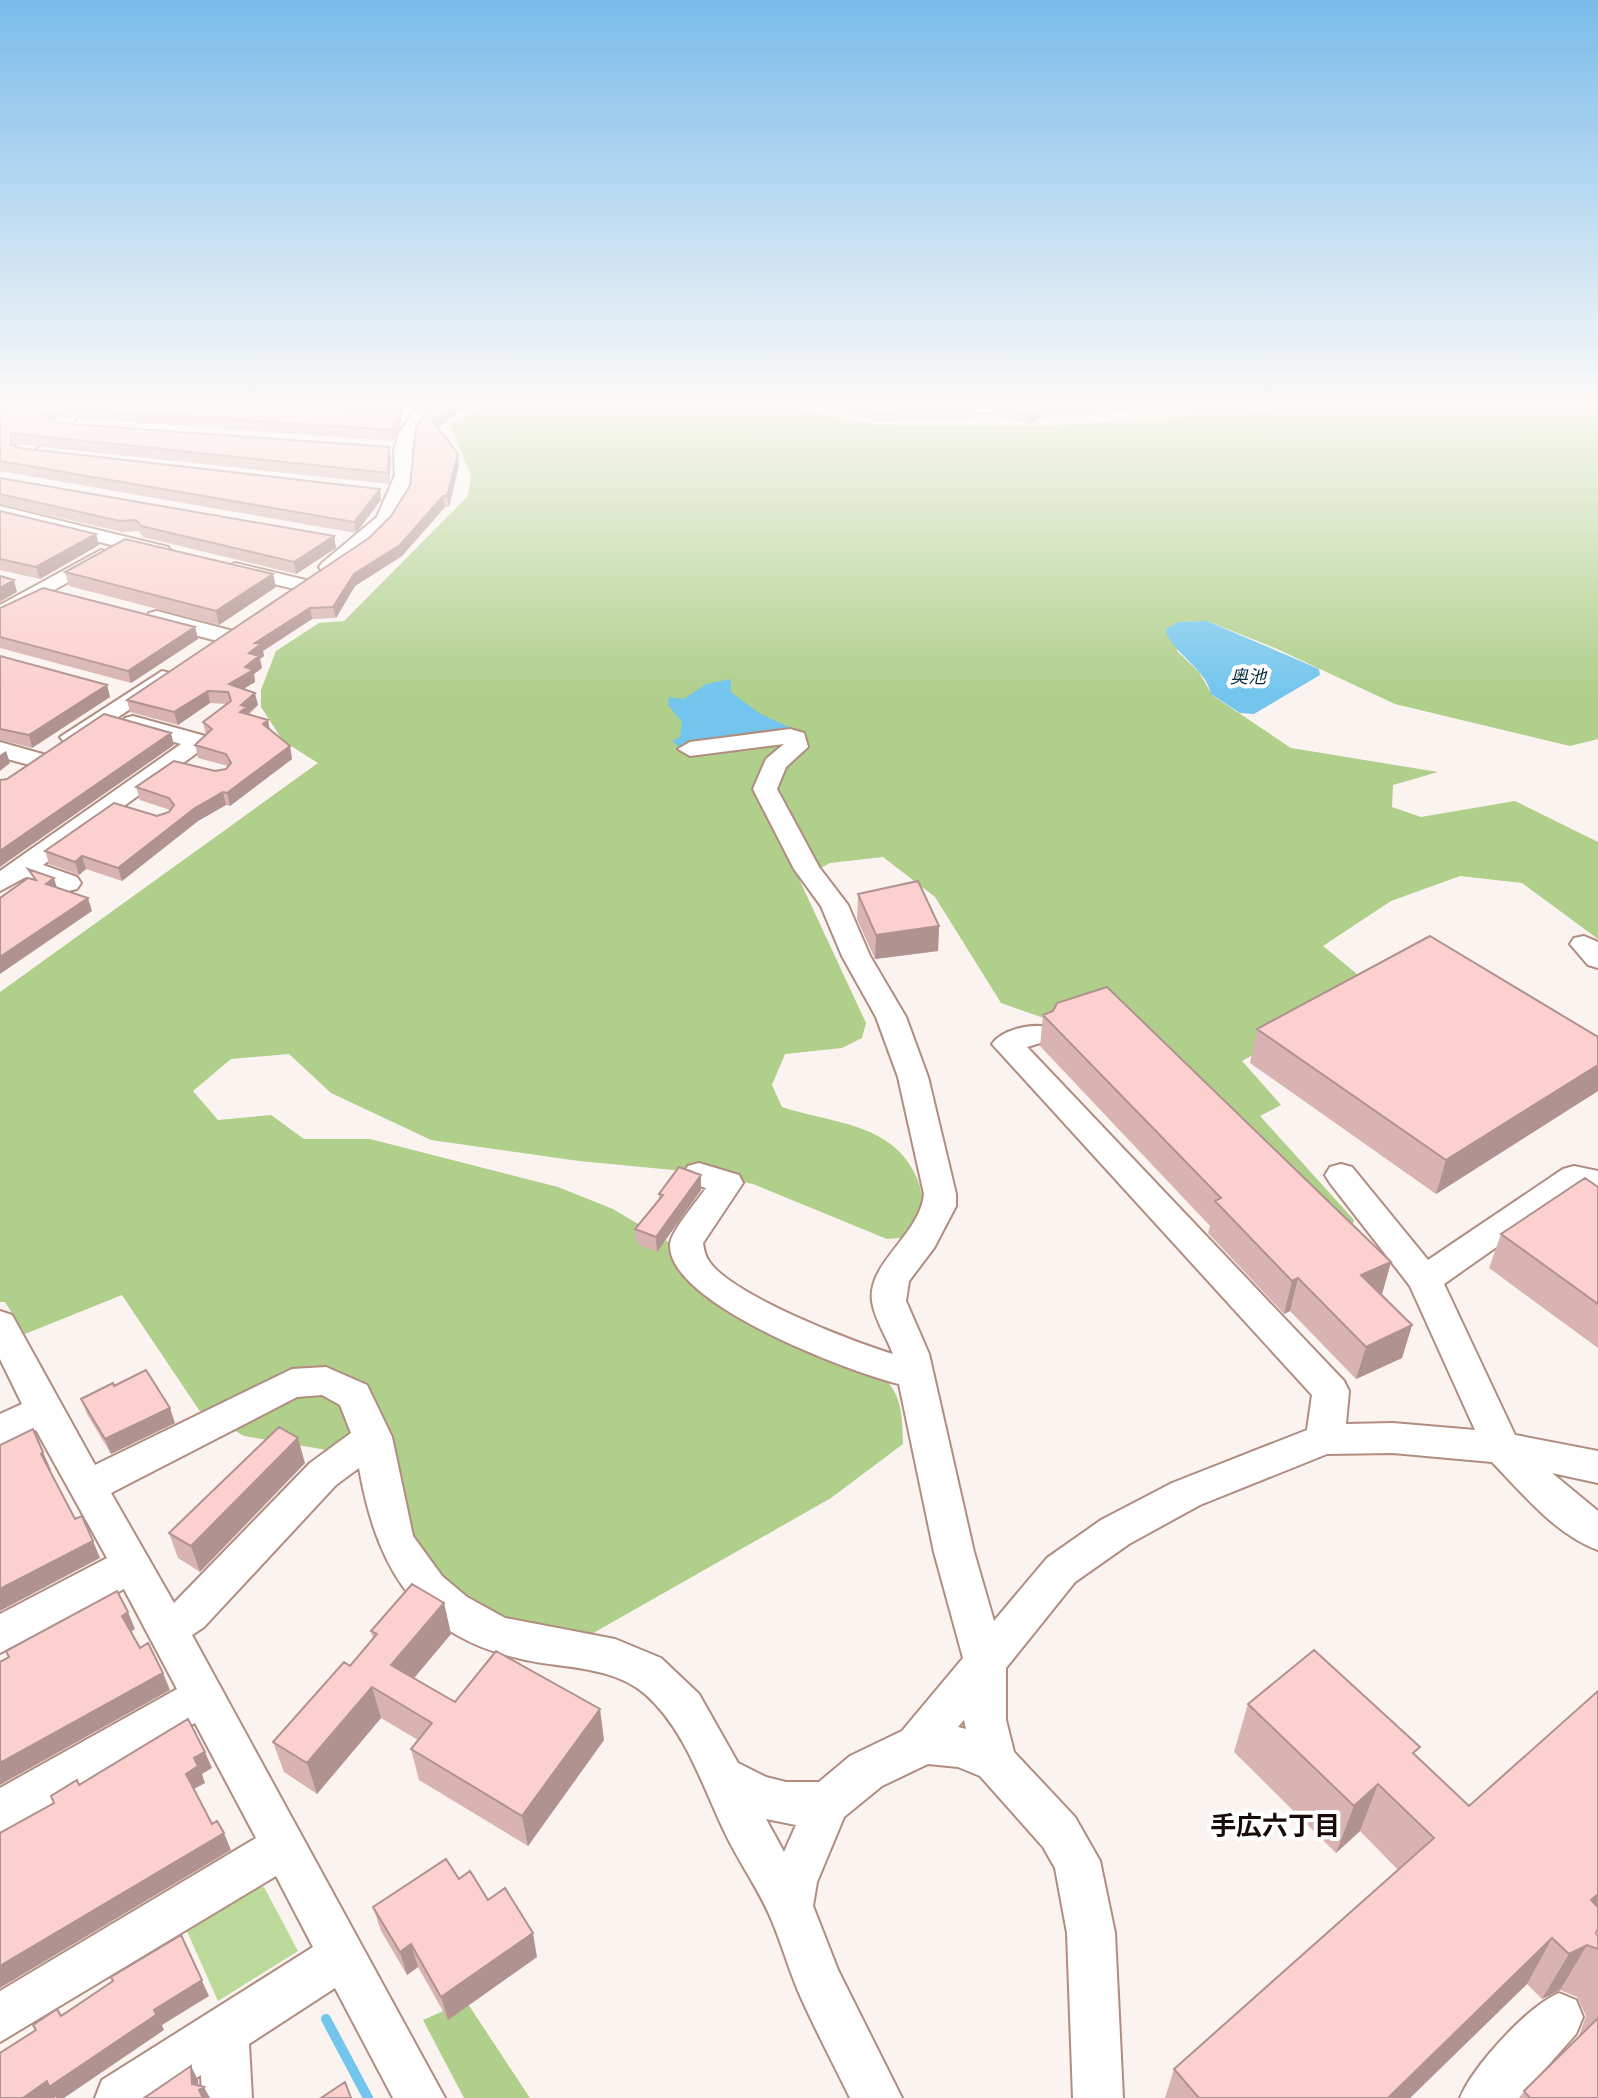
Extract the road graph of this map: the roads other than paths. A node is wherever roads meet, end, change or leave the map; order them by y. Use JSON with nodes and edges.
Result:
{"nodes":[{"id":1,"x":390,"y":499,"type":"edge"},
{"id":2,"x":0,"y":512,"type":"edge"},
{"id":3,"x":152,"y":526,"type":"edge"},
{"id":4,"x":331,"y":538,"type":"edge"},
{"id":5,"x":126,"y":542,"type":"junction"},
{"id":6,"x":362,"y":543,"type":"junction"},
{"id":7,"x":185,"y":556,"type":"edge"},
{"id":8,"x":214,"y":564,"type":"edge"},
{"id":9,"x":14,"y":582,"type":"edge"},
{"id":10,"x":303,"y":585,"type":"junction"},
{"id":11,"x":43,"y":589,"type":"junction"},
{"id":12,"x":73,"y":597,"type":"edge"},
{"id":13,"x":277,"y":602,"type":"edge"},
{"id":14,"x":134,"y":613,"type":"edge"},
{"id":15,"x":0,"y":614,"type":"edge"},
{"id":16,"x":200,"y":653,"type":"edge"},
{"id":17,"x":175,"y":669,"type":"edge"},
{"id":18,"x":106,"y":686,"type":"edge"},
{"id":19,"x":137,"y":694,"type":"junction"},
{"id":20,"x":105,"y":715,"type":"junction"},
{"id":21,"x":207,"y":719,"type":"edge"},
{"id":22,"x":0,"y":749,"type":"edge"},
{"id":23,"x":177,"y":749,"type":"junction"},
{"id":24,"x":690,"y":749,"type":"dead end"},
{"id":25,"x":37,"y":760,"type":"junction"},
{"id":26,"x":204,"y":770,"type":"edge"},
{"id":27,"x":12,"y":776,"type":"edge"},
{"id":28,"x":113,"y":803,"type":"junction"},
{"id":29,"x":149,"y":814,"type":"edge"},
{"id":30,"x":23,"y":867,"type":"junction"},
{"id":31,"x":0,"y":883,"type":"edge"},
{"id":32,"x":68,"y":883,"type":"dead end"},
{"id":33,"x":1036,"y":1034,"type":"dead end"},
{"id":34,"x":699,"y":1174,"type":"edge"},
{"id":35,"x":1341,"y":1175,"type":"dead end"},
{"id":36,"x":1598,"y":1182,"type":"edge"},
{"id":37,"x":1425,"y":1280,"type":"junction"},
{"id":38,"x":0,"y":1324,"type":"edge"},
{"id":39,"x":914,"y":1373,"type":"junction"},
{"id":40,"x":44,"y":1410,"type":"junction"},
{"id":41,"x":0,"y":1431,"type":"edge"},
{"id":42,"x":373,"y":1437,"type":"junction"},
{"id":43,"x":1325,"y":1439,"type":"junction"},
{"id":44,"x":1502,"y":1448,"type":"junction"},
{"id":45,"x":1598,"y":1467,"type":"edge"},
{"id":46,"x":87,"y":1487,"type":"junction"},
{"id":47,"x":1598,"y":1533,"type":"edge"},
{"id":48,"x":132,"y":1565,"type":"junction"},
{"id":49,"x":166,"y":1630,"type":"junction"},
{"id":50,"x":0,"y":1635,"type":"edge"},
{"id":51,"x":985,"y":1662,"type":"junction"},
{"id":52,"x":202,"y":1697,"type":"junction"},
{"id":53,"x":917,"y":1745,"type":"junction"},
{"id":54,"x":995,"y":1762,"type":"junction"},
{"id":55,"x":723,"y":1778,"type":"junction"},
{"id":56,"x":828,"y":1802,"type":"junction"},
{"id":57,"x":0,"y":1812,"type":"edge"},
{"id":58,"x":284,"y":1846,"type":"junction"},
{"id":59,"x":790,"y":1906,"type":"junction"},
{"id":60,"x":343,"y":1955,"type":"junction"},
{"id":61,"x":1559,"y":2017,"type":"dead end"},
{"id":62,"x":0,"y":2018,"type":"edge"},
{"id":63,"x":224,"y":2031,"type":"junction"},
{"id":64,"x":120,"y":2098,"type":"edge"},
{"id":65,"x":227,"y":2098,"type":"edge"},
{"id":66,"x":420,"y":2098,"type":"edge"},
{"id":67,"x":877,"y":2098,"type":"edge"},
{"id":68,"x":1098,"y":2098,"type":"edge"},
{"id":69,"x":1485,"y":2098,"type":"edge"}],
"edges":[{"from":1,"to":6,"type":"street"},
{"from":2,"to":5,"type":"street"},
{"from":3,"to":5,"type":"street"},
{"from":4,"to":6,"type":"street"},
{"from":5,"to":7,"type":"street"},
{"from":5,"to":11,"type":"street"},
{"from":6,"to":10,"type":"street"},
{"from":8,"to":10,"type":"street"},
{"from":9,"to":11,"type":"street"},
{"from":10,"to":13,"type":"street"},
{"from":11,"to":12,"type":"street"},
{"from":11,"to":15,"type":"street"},
{"from":14,"to":16,"type":"street"},
{"from":17,"to":19,"type":"street"},
{"from":18,"to":19,"type":"street"},
{"from":19,"to":20,"type":"street"},
{"from":20,"to":23,"type":"street"},
{"from":20,"to":25,"type":"street"},
{"from":21,"to":23,"type":"street"},
{"from":22,"to":25,"type":"street"},
{"from":23,"to":26,"type":"street"},
{"from":23,"to":28,"type":"street"},
{"from":24,"to":39,"type":"street"},
{"from":25,"to":27,"type":"street"},
{"from":28,"to":29,"type":"street"},
{"from":28,"to":30,"type":"street"},
{"from":30,"to":31,"type":"street"},
{"from":30,"to":32,"type":"street"},
{"from":33,"to":43,"type":"street"},
{"from":34,"to":39,"type":"street"},
{"from":35,"to":37,"type":"street"},
{"from":36,"to":37,"type":"street"},
{"from":37,"to":44,"type":"street"},
{"from":38,"to":40,"type":"street"},
{"from":39,"to":51,"type":"street"},
{"from":40,"to":41,"type":"street"},
{"from":40,"to":46,"type":"street"},
{"from":42,"to":46,"type":"street"},
{"from":42,"to":49,"type":"street"},
{"from":42,"to":55,"type":"street"},
{"from":43,"to":44,"type":"street"},
{"from":43,"to":51,"type":"street"},
{"from":44,"to":45,"type":"street"},
{"from":44,"to":47,"type":"street"},
{"from":46,"to":48,"type":"street"},
{"from":48,"to":49,"type":"street"},
{"from":48,"to":50,"type":"street"},
{"from":49,"to":52,"type":"street"},
{"from":51,"to":53,"type":"street"},
{"from":51,"to":54,"type":"street"},
{"from":52,"to":57,"type":"street"},
{"from":52,"to":58,"type":"street"},
{"from":53,"to":54,"type":"street"},
{"from":53,"to":56,"type":"street"},
{"from":54,"to":68,"type":"street"},
{"from":55,"to":56,"type":"street"},
{"from":55,"to":59,"type":"street"},
{"from":56,"to":59,"type":"street"},
{"from":58,"to":60,"type":"street"},
{"from":58,"to":62,"type":"street"},
{"from":59,"to":67,"type":"street"},
{"from":60,"to":63,"type":"street"},
{"from":60,"to":66,"type":"street"},
{"from":61,"to":69,"type":"street"},
{"from":63,"to":64,"type":"street"},
{"from":63,"to":65,"type":"street"}]}
